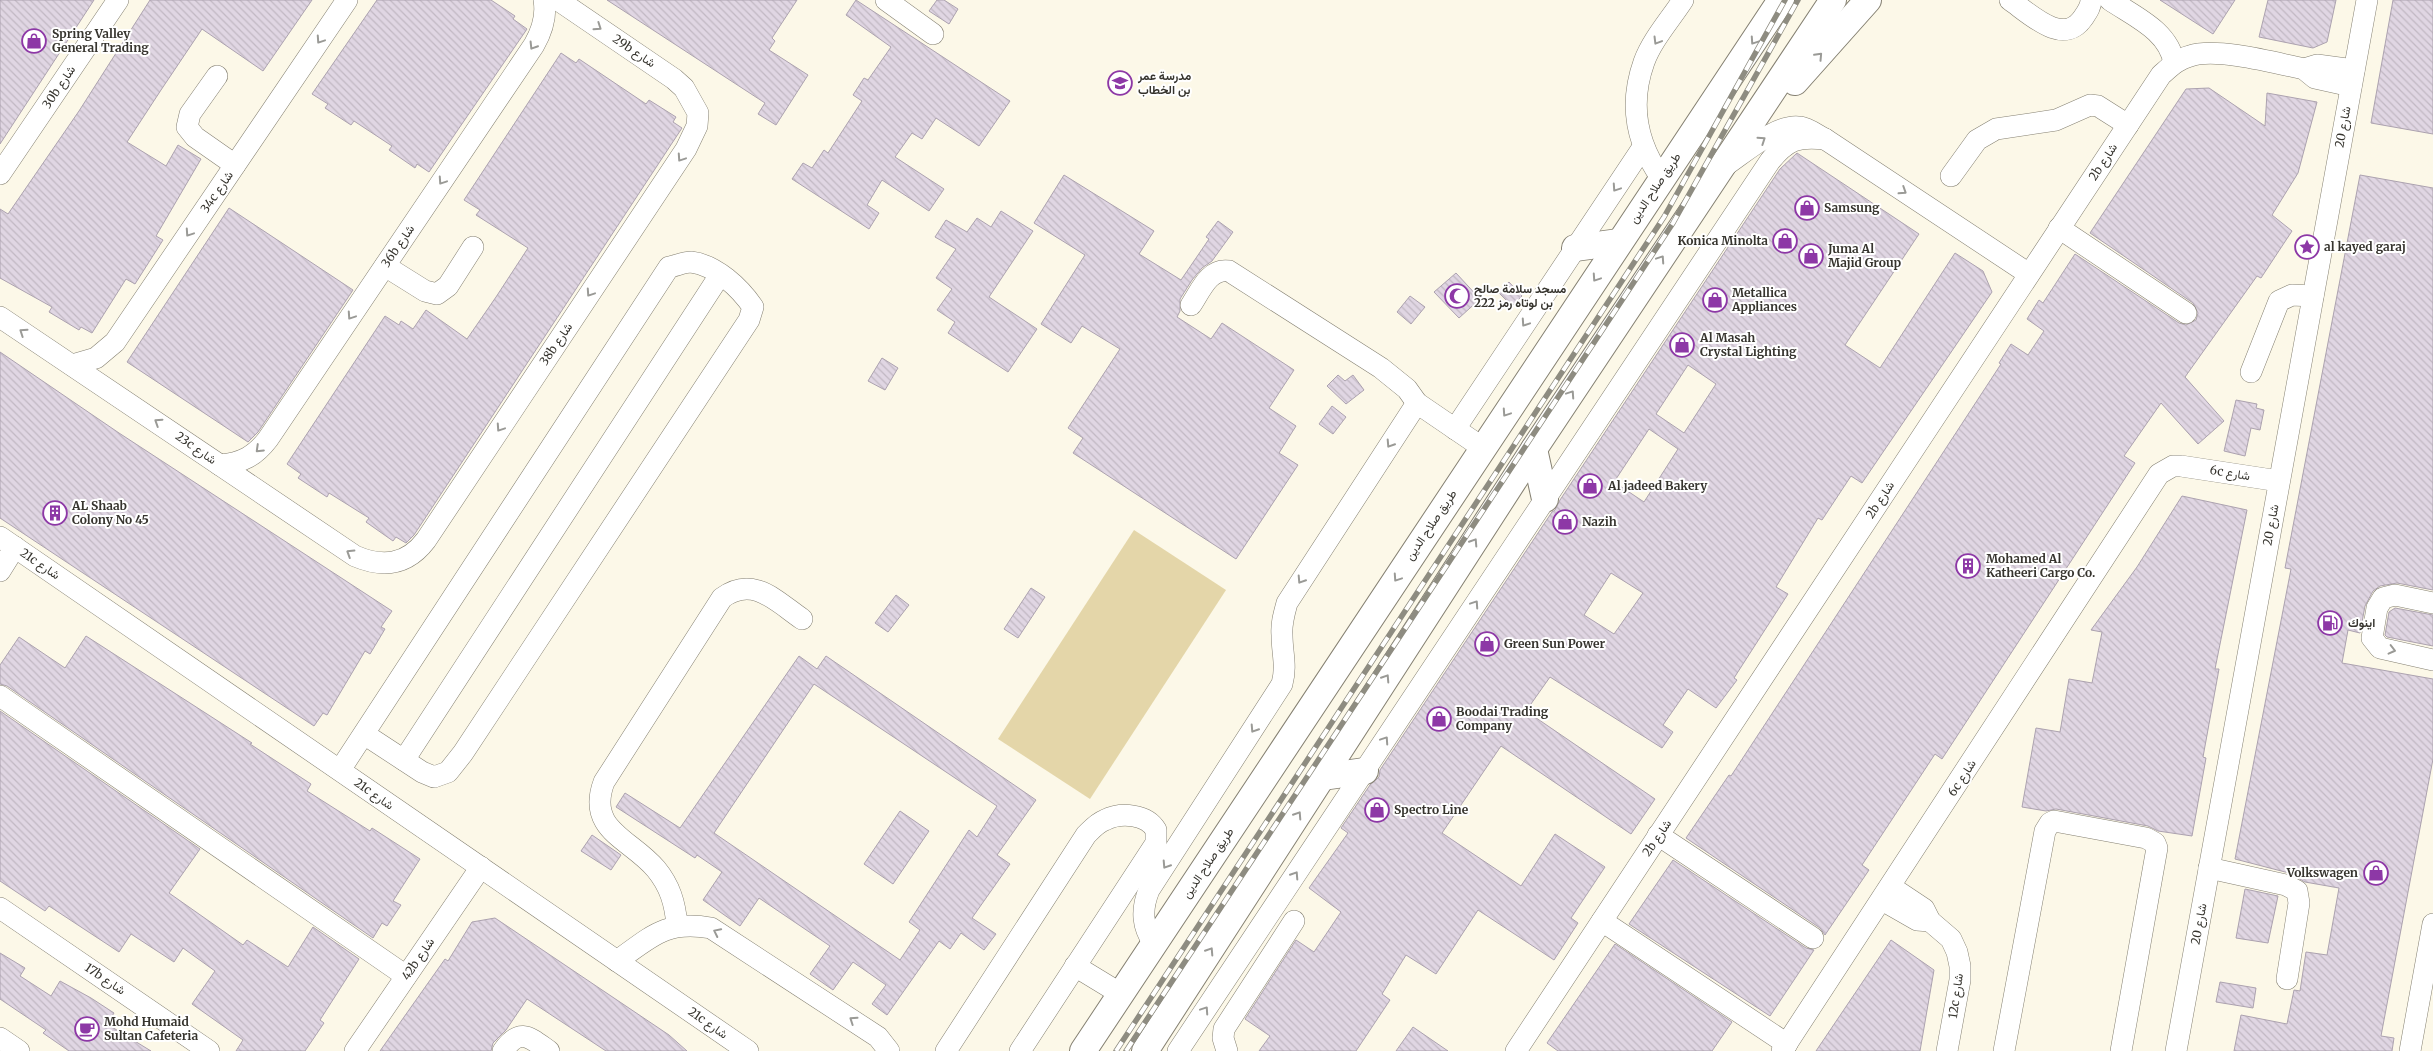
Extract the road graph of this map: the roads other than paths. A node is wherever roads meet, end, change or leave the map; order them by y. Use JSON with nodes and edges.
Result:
{"nodes":[{"id":1,"x":118,"y":0,"type":"edge"},
{"id":2,"x":347,"y":0,"type":"edge"},
{"id":3,"x":544,"y":0,"type":"edge"},
{"id":4,"x":558,"y":0,"type":"edge"},
{"id":5,"x":1683,"y":0,"type":"edge"},
{"id":6,"x":1781,"y":0,"type":"edge"},
{"id":7,"x":1833,"y":0,"type":"edge"},
{"id":8,"x":1838,"y":0,"type":"edge"},
{"id":9,"x":1868,"y":0,"type":"edge"},
{"id":10,"x":2010,"y":0,"type":"edge"},
{"id":11,"x":2091,"y":0,"type":"edge"},
{"id":12,"x":2110,"y":0,"type":"edge"},
{"id":13,"x":2366,"y":0,"type":"edge"},
{"id":14,"x":897,"y":3,"type":"edge"},
{"id":15,"x":1816,"y":28,"type":"junction"},
{"id":16,"x":933,"y":34,"type":"dead end"},
{"id":17,"x":2174,"y":63,"type":"junction"},
{"id":18,"x":217,"y":76,"type":"dead end"},
{"id":19,"x":2352,"y":78,"type":"junction"},
{"id":20,"x":698,"y":113,"type":"joint"},
{"id":21,"x":2128,"y":125,"type":"junction"},
{"id":22,"x":1748,"y":129,"type":"junction"},
{"id":23,"x":1824,"y":139,"type":"junction"},
{"id":24,"x":1643,"y":147,"type":"junction"},
{"id":25,"x":235,"y":165,"type":"junction"},
{"id":26,"x":1722,"y":168,"type":"junction"},
{"id":27,"x":0,"y":174,"type":"edge"},
{"id":28,"x":1951,"y":176,"type":"dead end"},
{"id":29,"x":1662,"y":178,"type":"junction"},
{"id":30,"x":2059,"y":228,"type":"junction"},
{"id":31,"x":1619,"y":242,"type":"junction"},
{"id":32,"x":473,"y":247,"type":"dead end"},
{"id":33,"x":1575,"y":248,"type":"junction"},
{"id":34,"x":385,"y":266,"type":"junction"},
{"id":35,"x":2029,"y":274,"type":"junction"},
{"id":36,"x":720,"y":276,"type":"junction"},
{"id":37,"x":2312,"y":296,"type":"junction"},
{"id":38,"x":1191,"y":305,"type":"dead end"},
{"id":39,"x":2186,"y":313,"type":"dead end"},
{"id":40,"x":0,"y":316,"type":"edge"},
{"id":41,"x":72,"y":365,"type":"junction"},
{"id":42,"x":2251,"y":372,"type":"dead end"},
{"id":43,"x":1417,"y":403,"type":"junction"},
{"id":44,"x":1455,"y":429,"type":"junction"},
{"id":45,"x":1482,"y":448,"type":"junction"},
{"id":46,"x":1534,"y":449,"type":"junction"},
{"id":47,"x":220,"y":465,"type":"junction"},
{"id":48,"x":2278,"y":487,"type":"junction"},
{"id":49,"x":1545,"y":499,"type":"junction"},
{"id":50,"x":8,"y":542,"type":"edge"},
{"id":51,"x":396,"y":563,"type":"joint"},
{"id":52,"x":0,"y":571,"type":"edge"},
{"id":53,"x":2433,"y":603,"type":"edge"},
{"id":54,"x":802,"y":619,"type":"dead end"},
{"id":55,"x":2433,"y":660,"type":"edge"},
{"id":56,"x":0,"y":696,"type":"edge"},
{"id":57,"x":364,"y":734,"type":"junction"},
{"id":58,"x":404,"y":760,"type":"junction"},
{"id":59,"x":340,"y":770,"type":"junction"},
{"id":60,"x":1365,"y":770,"type":"junction"},
{"id":61,"x":1322,"y":777,"type":"junction"},
{"id":62,"x":1658,"y":835,"type":"junction"},
{"id":63,"x":481,"y":867,"type":"junction"},
{"id":64,"x":2209,"y":868,"type":"junction"},
{"id":65,"x":1887,"y":893,"type":"junction"},
{"id":66,"x":0,"y":908,"type":"edge"},
{"id":67,"x":1294,"y":921,"type":"dead end"},
{"id":68,"x":1602,"y":921,"type":"junction"},
{"id":69,"x":2433,"y":924,"type":"edge"},
{"id":70,"x":677,"y":925,"type":"junction"},
{"id":71,"x":1814,"y":938,"type":"dead end"},
{"id":72,"x":1253,"y":939,"type":"junction"},
{"id":73,"x":1154,"y":944,"type":"junction"},
{"id":74,"x":1274,"y":952,"type":"junction"},
{"id":75,"x":617,"y":960,"type":"junction"},
{"id":76,"x":1075,"y":966,"type":"junction"},
{"id":77,"x":406,"y":976,"type":"junction"},
{"id":78,"x":2287,"y":979,"type":"dead end"},
{"id":79,"x":1121,"y":994,"type":"junction"},
{"id":80,"x":1785,"y":1047,"type":"edge"},
{"id":81,"x":737,"y":1048,"type":"edge"},
{"id":82,"x":209,"y":1051,"type":"edge"},
{"id":83,"x":355,"y":1051,"type":"edge"},
{"id":84,"x":503,"y":1051,"type":"edge"},
{"id":85,"x":549,"y":1051,"type":"edge"},
{"id":86,"x":889,"y":1051,"type":"edge"},
{"id":87,"x":946,"y":1051,"type":"edge"},
{"id":88,"x":1020,"y":1051,"type":"edge"},
{"id":89,"x":1083,"y":1051,"type":"edge"},
{"id":90,"x":1145,"y":1051,"type":"edge"},
{"id":91,"x":1178,"y":1051,"type":"edge"},
{"id":92,"x":1227,"y":1051,"type":"edge"},
{"id":93,"x":1516,"y":1051,"type":"edge"},
{"id":94,"x":1947,"y":1051,"type":"edge"},
{"id":95,"x":2004,"y":1051,"type":"edge"},
{"id":96,"x":2121,"y":1051,"type":"edge"},
{"id":97,"x":2176,"y":1051,"type":"edge"},
{"id":98,"x":2410,"y":1051,"type":"edge"}],
"edges":[{"from":1,"to":27,"type":"street","name":"30b شارع"},
{"from":2,"to":25,"type":"street","name":"34c شارع","one_way":true},
{"from":3,"to":34,"type":"street","name":"36b شارع","one_way":true},
{"from":4,"to":20,"type":"street","name":"29b شارع","one_way":true},
{"from":5,"to":24,"type":"street","one_way":true},
{"from":6,"to":29,"type":"main road","name":"طريق صلاح الدين","one_way":true},
{"from":7,"to":15,"type":"main road"},
{"from":8,"to":15,"type":"main road"},
{"from":22,"to":9,"type":"main road","one_way":true},
{"from":10,"to":11,"type":"street"},
{"from":12,"to":17,"type":"street"},
{"from":13,"to":19,"type":"street","name":"شارع 20"},
{"from":14,"to":16,"type":"street"},
{"from":15,"to":22,"type":"main road"},
{"from":17,"to":19,"type":"street","name":"2b شارع"},
{"from":17,"to":21,"type":"street","name":"2b شارع"},
{"from":18,"to":25,"type":"street"},
{"from":19,"to":37,"type":"street","name":"شارع 20"},
{"from":20,"to":51,"type":"street","name":"38b شارع","one_way":true},
{"from":21,"to":28,"type":"street"},
{"from":21,"to":30,"type":"street","name":"2b شارع"},
{"from":22,"to":26,"type":"main road"},
{"from":26,"to":23,"type":"street","one_way":true},
{"from":23,"to":35,"type":"street","one_way":true},
{"from":23,"to":49,"type":"street"},
{"from":24,"to":29,"type":"street"},
{"from":24,"to":33,"type":"street","one_way":true},
{"from":25,"to":41,"type":"street","name":"34c شارع","one_way":true},
{"from":46,"to":26,"type":"main road","one_way":true},
{"from":29,"to":31,"type":"main road","name":"طريق صلاح الدين"},
{"from":30,"to":35,"type":"street","name":"2b شارع"},
{"from":30,"to":39,"type":"street"},
{"from":31,"to":33,"type":"main road"},
{"from":31,"to":45,"type":"main road","name":"طريق صلاح الدين","one_way":true},
{"from":32,"to":34,"type":"street"},
{"from":33,"to":44,"type":"street","one_way":true},
{"from":34,"to":47,"type":"street","name":"36b شارع","one_way":true},
{"from":35,"to":62,"type":"street","name":"2b شارع"},
{"from":36,"to":57,"type":"street"},
{"from":36,"to":58,"type":"street"},
{"from":36,"to":58,"type":"street"},
{"from":37,"to":42,"type":"street"},
{"from":37,"to":48,"type":"street","name":"شارع 20"},
{"from":38,"to":43,"type":"street"},
{"from":41,"to":40,"type":"street","name":"23c شارع","one_way":true},
{"from":47,"to":41,"type":"street","name":"23c شارع","one_way":true},
{"from":43,"to":44,"type":"street"},
{"from":43,"to":73,"type":"street","one_way":true},
{"from":44,"to":45,"type":"street"},
{"from":45,"to":73,"type":"main road","name":"طريق صلاح الدين","one_way":true},
{"from":46,"to":49,"type":"main road"},
{"from":61,"to":46,"type":"main road","one_way":true},
{"from":51,"to":47,"type":"street","name":"23c شارع","one_way":true},
{"from":48,"to":64,"type":"street","name":"شارع 20"},
{"from":48,"to":65,"type":"street","name":"6c شارع"},
{"from":60,"to":49,"type":"street","one_way":true},
{"from":50,"to":52,"type":"street"},
{"from":50,"to":59,"type":"street","name":"21c شارع"},
{"from":53,"to":55,"type":"street","one_way":true},
{"from":54,"to":70,"type":"street"},
{"from":56,"to":77,"type":"street"},
{"from":57,"to":58,"type":"street"},
{"from":57,"to":59,"type":"street"},
{"from":59,"to":63,"type":"street","name":"21c شارع"},
{"from":60,"to":61,"type":"main road"},
{"from":72,"to":60,"type":"street","one_way":true},
{"from":90,"to":61,"type":"main road","one_way":true},
{"from":62,"to":68,"type":"street","name":"2b شارع"},
{"from":62,"to":71,"type":"street"},
{"from":63,"to":75,"type":"street","name":"21c شارع"},
{"from":63,"to":77,"type":"street","name":"42b شارع"},
{"from":64,"to":78,"type":"street"},
{"from":64,"to":97,"type":"street","name":"شارع 20"},
{"from":65,"to":80,"type":"street","name":"6c شارع"},
{"from":65,"to":94,"type":"street","name":"12c شارع"},
{"from":66,"to":82,"type":"street","name":"17b شارع"},
{"from":67,"to":74,"type":"street"},
{"from":68,"to":80,"type":"street"},
{"from":68,"to":93,"type":"street","name":"2b شارع"},
{"from":69,"to":98,"type":"street"},
{"from":70,"to":75,"type":"street"},
{"from":86,"to":70,"type":"street","one_way":true},
{"from":72,"to":74,"type":"street"},
{"from":91,"to":72,"type":"street","one_way":true},
{"from":73,"to":79,"type":"main road","name":"طريق صلاح الدين"},
{"from":74,"to":92,"type":"street"},
{"from":75,"to":81,"type":"street","name":"21c شارع"},
{"from":76,"to":79,"type":"street"},
{"from":76,"to":87,"type":"street"},
{"from":76,"to":88,"type":"street"},
{"from":77,"to":83,"type":"street","name":"42b شارع"},
{"from":79,"to":89,"type":"main road","name":"طريق صلاح الدين"},
{"from":84,"to":85,"type":"street"},
{"from":95,"to":96,"type":"street"}]}
